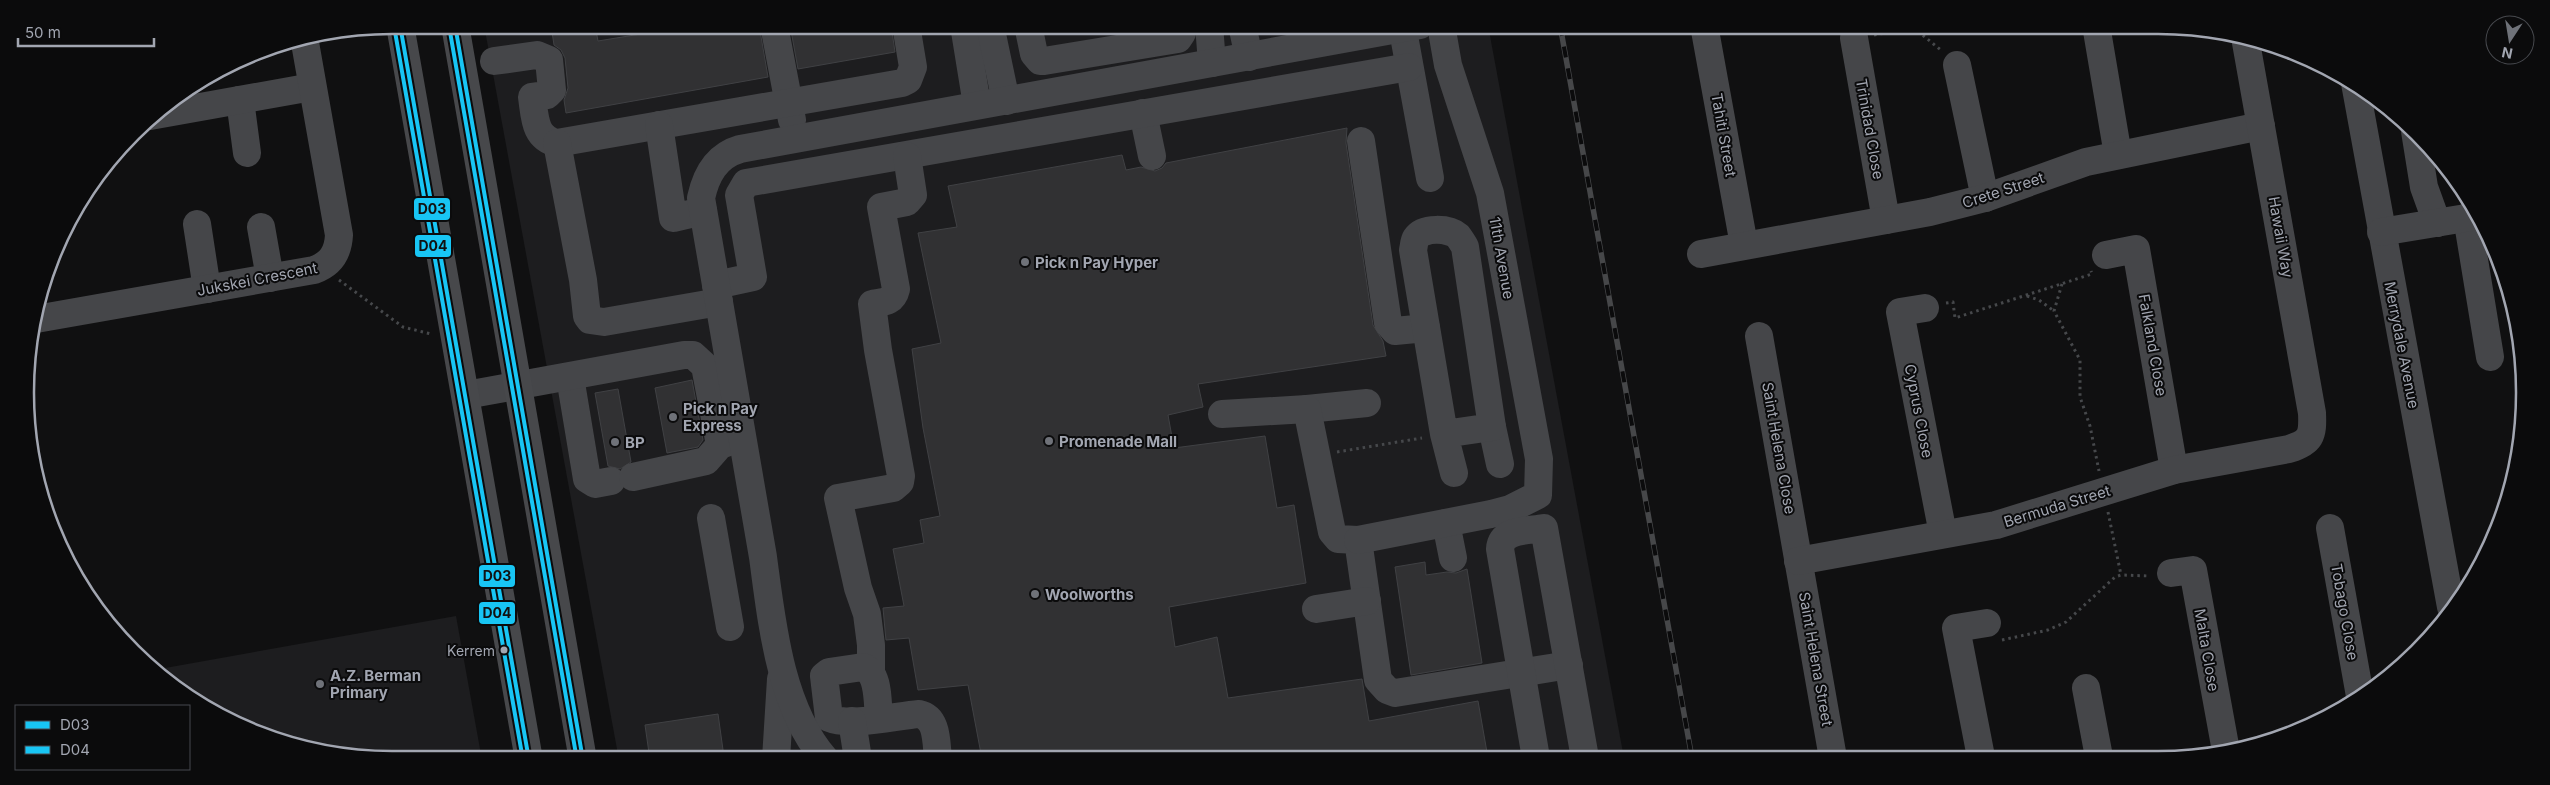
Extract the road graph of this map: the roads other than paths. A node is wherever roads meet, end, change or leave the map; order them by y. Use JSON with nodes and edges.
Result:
{"nodes":[{"id":1,"x":402,"y":34,"type":"edge"},
{"id":2,"x":457,"y":34,"type":"edge"},
{"id":3,"x":776,"y":34,"type":"edge"},
{"id":4,"x":908,"y":34,"type":"edge"},
{"id":5,"x":965,"y":34,"type":"edge"},
{"id":6,"x":992,"y":34,"type":"edge"},
{"id":7,"x":1030,"y":34,"type":"edge"},
{"id":8,"x":1180,"y":34,"type":"edge"},
{"id":9,"x":1210,"y":34,"type":"edge"},
{"id":10,"x":1244,"y":34,"type":"edge"},
{"id":11,"x":1368,"y":34,"type":"edge"},
{"id":12,"x":1409,"y":34,"type":"edge"},
{"id":13,"x":1443,"y":34,"type":"edge"},
{"id":14,"x":1706,"y":34,"type":"edge"},
{"id":15,"x":2098,"y":34,"type":"edge"},
{"id":16,"x":1854,"y":38,"type":"road end"},
{"id":17,"x":305,"y":45,"type":"edge"},
{"id":18,"x":2246,"y":45,"type":"edge"},
{"id":19,"x":1249,"y":57,"type":"junction"},
{"id":20,"x":494,"y":61,"type":"dead end"},
{"id":21,"x":1212,"y":63,"type":"junction"},
{"id":22,"x":1957,"y":64,"type":"road end"},
{"id":23,"x":1409,"y":67,"type":"junction"},
{"id":24,"x":312,"y":87,"type":"junction"},
{"id":25,"x":1082,"y":87,"type":"junction"},
{"id":26,"x":2357,"y":94,"type":"edge"},
{"id":27,"x":240,"y":100,"type":"junction"},
{"id":28,"x":1006,"y":101,"type":"junction"},
{"id":29,"x":788,"y":103,"type":"junction"},
{"id":30,"x":977,"y":105,"type":"junction"},
{"id":31,"x":1143,"y":112,"type":"junction"},
{"id":32,"x":168,"y":113,"type":"edge"},
{"id":33,"x":1089,"y":122,"type":"junction"},
{"id":34,"x":659,"y":125,"type":"junction"},
{"id":35,"x":2261,"y":126,"type":"junction"},
{"id":36,"x":796,"y":138,"type":"junction"},
{"id":37,"x":1361,"y":141,"type":"dead end"},
{"id":38,"x":557,"y":143,"type":"junction"},
{"id":39,"x":2417,"y":146,"type":"edge"},
{"id":40,"x":247,"y":153,"type":"dead end"},
{"id":41,"x":907,"y":156,"type":"junction"},
{"id":42,"x":1152,"y":156,"type":"dead end"},
{"id":43,"x":2118,"y":156,"type":"junction"},
{"id":44,"x":1430,"y":178,"type":"dead end"},
{"id":45,"x":1985,"y":198,"type":"junction"},
{"id":46,"x":703,"y":211,"type":"junction"},
{"id":47,"x":2470,"y":216,"type":"edge"},
{"id":48,"x":1886,"y":220,"type":"junction"},
{"id":49,"x":2473,"y":222,"type":"edge"},
{"id":50,"x":2437,"y":223,"type":"junction"},
{"id":51,"x":197,"y":224,"type":"dead end"},
{"id":52,"x":260,"y":226,"type":"dead end"},
{"id":53,"x":2381,"y":232,"type":"junction"},
{"id":54,"x":1744,"y":245,"type":"junction"},
{"id":55,"x":1701,"y":254,"type":"dead end"},
{"id":56,"x":2098,"y":261,"type":"road end"},
{"id":57,"x":270,"y":278,"type":"junction"},
{"id":58,"x":208,"y":289,"type":"junction"},
{"id":59,"x":717,"y":294,"type":"junction"},
{"id":60,"x":1925,"y":308,"type":"dead end"},
{"id":61,"x":42,"y":318,"type":"edge"},
{"id":62,"x":1426,"y":328,"type":"junction"},
{"id":63,"x":1759,"y":336,"type":"dead end"},
{"id":64,"x":2490,"y":357,"type":"dead end"},
{"id":65,"x":570,"y":377,"type":"junction"},
{"id":66,"x":518,"y":386,"type":"junction"},
{"id":67,"x":466,"y":395,"type":"junction"},
{"id":68,"x":1367,"y":403,"type":"dead end"},
{"id":69,"x":1529,"y":407,"type":"junction"},
{"id":70,"x":1307,"y":409,"type":"junction"},
{"id":71,"x":1222,"y":414,"type":"dead end"},
{"id":72,"x":1491,"y":419,"type":"junction"},
{"id":73,"x":1444,"y":434,"type":"junction"},
{"id":74,"x":2310,"y":437,"type":"joint"},
{"id":75,"x":732,"y":442,"type":"junction"},
{"id":76,"x":1500,"y":464,"type":"dead end"},
{"id":77,"x":2174,"y":470,"type":"junction"},
{"id":78,"x":1454,"y":473,"type":"dead end"},
{"id":79,"x":712,"y":518,"type":"dead end"},
{"id":80,"x":1446,"y":523,"type":"junction"},
{"id":81,"x":2330,"y":528,"type":"dead end"},
{"id":82,"x":1943,"y":534,"type":"junction"},
{"id":83,"x":1358,"y":540,"type":"junction"},
{"id":84,"x":1453,"y":558,"type":"dead end"},
{"id":85,"x":1798,"y":561,"type":"junction"},
{"id":86,"x":2162,"y":574,"type":"road end"},
{"id":87,"x":2450,"y":600,"type":"edge"},
{"id":88,"x":1367,"y":601,"type":"junction"},
{"id":89,"x":1316,"y":609,"type":"dead end"},
{"id":90,"x":730,"y":627,"type":"dead end"},
{"id":91,"x":1992,"y":629,"type":"road end"},
{"id":92,"x":1569,"y":666,"type":"junction"},
{"id":93,"x":782,"y":670,"type":"junction"},
{"id":94,"x":871,"y":671,"type":"junction"},
{"id":95,"x":1521,"y":675,"type":"junction"},
{"id":96,"x":2086,"y":688,"type":"dead end"},
{"id":97,"x":2359,"y":690,"type":"edge"},
{"id":98,"x":824,"y":691,"type":"junction"},
{"id":99,"x":792,"y":697,"type":"junction"},
{"id":100,"x":880,"y":718,"type":"junction"},
{"id":101,"x":852,"y":721,"type":"junction"},
{"id":102,"x":2225,"y":744,"type":"edge"},
{"id":103,"x":528,"y":751,"type":"edge"},
{"id":104,"x":581,"y":751,"type":"edge"},
{"id":105,"x":777,"y":751,"type":"edge"},
{"id":106,"x":818,"y":751,"type":"edge"},
{"id":107,"x":857,"y":751,"type":"edge"},
{"id":108,"x":937,"y":751,"type":"edge"},
{"id":109,"x":1535,"y":751,"type":"edge"},
{"id":110,"x":1584,"y":751,"type":"edge"},
{"id":111,"x":1832,"y":751,"type":"edge"},
{"id":112,"x":1980,"y":751,"type":"edge"},
{"id":113,"x":2098,"y":751,"type":"edge"}],
"edges":[{"from":1,"to":67,"type":"main road"},
{"from":2,"to":66,"type":"main road"},
{"from":3,"to":29,"type":"street"},
{"from":4,"to":29,"type":"street"},
{"from":5,"to":30,"type":"street"},
{"from":6,"to":28,"type":"street"},
{"from":7,"to":8,"type":"street"},
{"from":9,"to":21,"type":"street"},
{"from":10,"to":19,"type":"street"},
{"from":11,"to":19,"type":"street"},
{"from":12,"to":23,"type":"street"},
{"from":13,"to":69,"type":"street","name":"11th Avenue"},
{"from":14,"to":54,"type":"street","name":"Tahiti Street"},
{"from":15,"to":43,"type":"street"},
{"from":16,"to":48,"type":"street","name":"Trinidad Close"},
{"from":17,"to":24,"type":"street","name":"Jukskei Crescent"},
{"from":18,"to":35,"type":"street","name":"Hawaii Way"},
{"from":19,"to":21,"type":"street"},
{"from":20,"to":38,"type":"street"},
{"from":21,"to":25,"type":"street"},
{"from":22,"to":45,"type":"street"},
{"from":23,"to":31,"type":"street"},
{"from":23,"to":44,"type":"street"},
{"from":24,"to":27,"type":"street"},
{"from":24,"to":57,"type":"street","name":"Jukskei Crescent"},
{"from":25,"to":28,"type":"street"},
{"from":25,"to":33,"type":"street"},
{"from":26,"to":53,"type":"street","name":"Merrydale Avenue"},
{"from":27,"to":32,"type":"street"},
{"from":27,"to":40,"type":"street"},
{"from":28,"to":30,"type":"street"},
{"from":29,"to":34,"type":"street"},
{"from":29,"to":36,"type":"street"},
{"from":30,"to":36,"type":"street"},
{"from":31,"to":33,"type":"street"},
{"from":31,"to":42,"type":"street"},
{"from":33,"to":41,"type":"street"},
{"from":34,"to":38,"type":"street"},
{"from":34,"to":46,"type":"street"},
{"from":35,"to":43,"type":"street","name":"Crete Street"},
{"from":35,"to":74,"type":"street","name":"Hawaii Way"},
{"from":36,"to":46,"type":"street"},
{"from":37,"to":62,"type":"street"},
{"from":38,"to":59,"type":"street"},
{"from":39,"to":50,"type":"street"},
{"from":41,"to":59,"type":"street"},
{"from":41,"to":94,"type":"street"},
{"from":43,"to":45,"type":"street","name":"Crete Street"},
{"from":45,"to":48,"type":"street","name":"Crete Street"},
{"from":46,"to":59,"type":"street"},
{"from":47,"to":50,"type":"street"},
{"from":48,"to":54,"type":"street","name":"Crete Street"},
{"from":49,"to":64,"type":"street"},
{"from":50,"to":53,"type":"street"},
{"from":51,"to":58,"type":"street"},
{"from":52,"to":57,"type":"street"},
{"from":53,"to":87,"type":"street","name":"Merrydale Avenue"},
{"from":54,"to":55,"type":"street","name":"Crete Street"},
{"from":56,"to":77,"type":"street","name":"Falkland Close"},
{"from":57,"to":58,"type":"street","name":"Jukskei Crescent"},
{"from":58,"to":61,"type":"street","name":"Jukskei Crescent"},
{"from":59,"to":75,"type":"street"},
{"from":60,"to":82,"type":"street","name":"Cyprus Close"},
{"from":62,"to":72,"type":"street"},
{"from":62,"to":73,"type":"street"},
{"from":63,"to":85,"type":"street","name":"Saint Helena Close"},
{"from":65,"to":66,"type":"street"},
{"from":65,"to":75,"type":"street"},
{"from":65,"to":75,"type":"street"},
{"from":66,"to":67,"type":"street"},
{"from":66,"to":104,"type":"main road"},
{"from":67,"to":103,"type":"main road"},
{"from":68,"to":70,"type":"street"},
{"from":69,"to":72,"type":"street"},
{"from":69,"to":80,"type":"street","name":"11th Avenue"},
{"from":70,"to":71,"type":"street"},
{"from":70,"to":83,"type":"street"},
{"from":72,"to":73,"type":"street"},
{"from":72,"to":76,"type":"street"},
{"from":73,"to":78,"type":"street"},
{"from":74,"to":77,"type":"street","name":"Bermuda Street"},
{"from":75,"to":93,"type":"street"},
{"from":77,"to":82,"type":"street","name":"Bermuda Street"},
{"from":79,"to":90,"type":"street"},
{"from":80,"to":83,"type":"street"},
{"from":80,"to":84,"type":"street"},
{"from":81,"to":97,"type":"street","name":"Tobago Close"},
{"from":82,"to":85,"type":"street","name":"Bermuda Street"},
{"from":83,"to":88,"type":"street"},
{"from":85,"to":111,"type":"street","name":"Saint Helena Street"},
{"from":86,"to":102,"type":"street","name":"Malta Close"},
{"from":88,"to":89,"type":"street"},
{"from":88,"to":95,"type":"street"},
{"from":91,"to":112,"type":"street"},
{"from":92,"to":95,"type":"street"},
{"from":92,"to":95,"type":"street"},
{"from":92,"to":110,"type":"street"},
{"from":93,"to":99,"type":"street"},
{"from":93,"to":105,"type":"street"},
{"from":94,"to":98,"type":"street"},
{"from":94,"to":100,"type":"street"},
{"from":95,"to":109,"type":"street"},
{"from":96,"to":113,"type":"street"},
{"from":98,"to":99,"type":"street"},
{"from":98,"to":101,"type":"street"},
{"from":99,"to":106,"type":"street"},
{"from":100,"to":101,"type":"street"},
{"from":100,"to":108,"type":"street"},
{"from":101,"to":107,"type":"street"}]}
